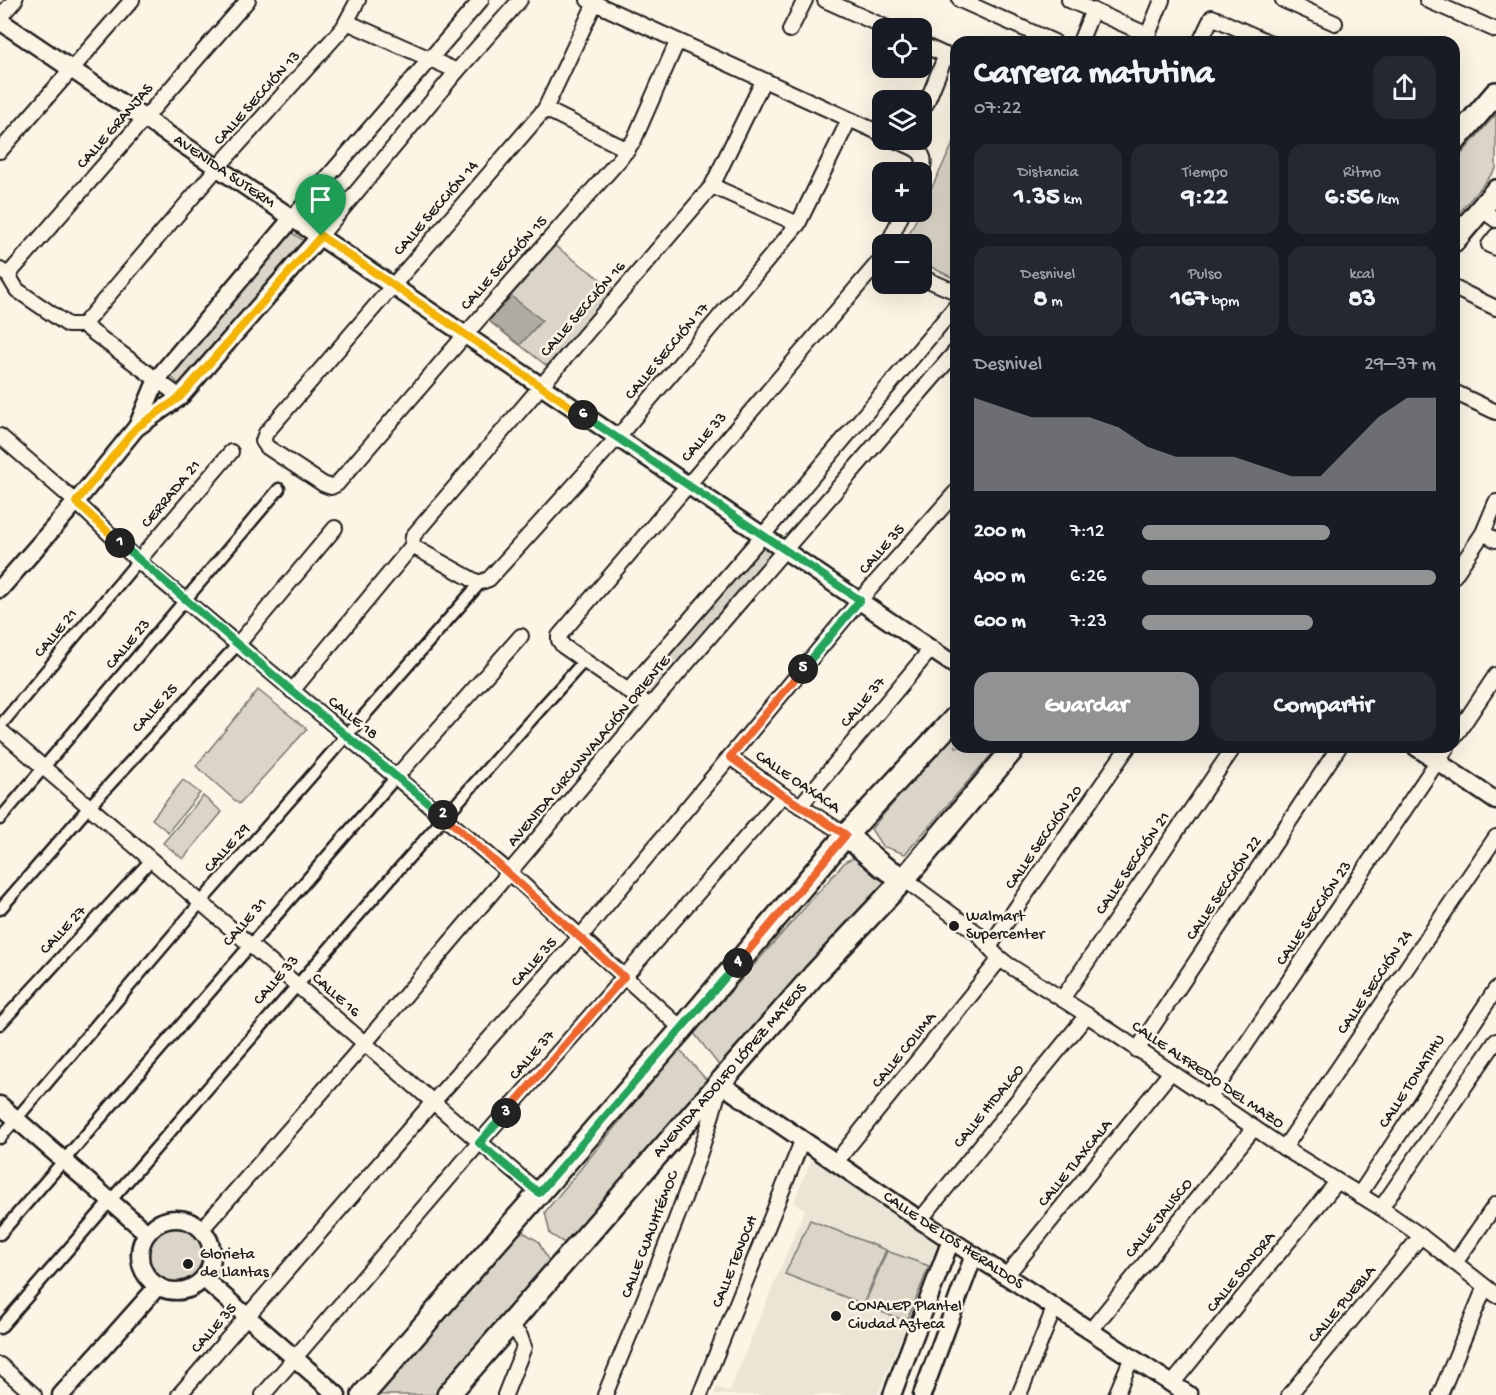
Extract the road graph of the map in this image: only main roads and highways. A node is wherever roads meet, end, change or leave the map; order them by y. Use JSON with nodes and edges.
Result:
{"nodes":[{"id":1,"x":1496,"y":93,"type":"edge"},
{"id":2,"x":1460,"y":135,"type":"edge"},
{"id":3,"x":1496,"y":191,"type":"edge"},
{"id":4,"x":1488,"y":214,"type":"edge"},
{"id":5,"x":1460,"y":236,"type":"edge"},
{"id":6,"x":950,"y":723,"type":"edge"},
{"id":7,"x":1010,"y":753,"type":"edge"},
{"id":8,"x":846,"y":835,"type":"junction"},
{"id":9,"x":904,"y":879,"type":"junction"},
{"id":10,"x":363,"y":1395,"type":"edge"},
{"id":11,"x":448,"y":1395,"type":"edge"}],
"edges":[{"from":1,"to":2,"type":"main road"},
{"from":3,"to":4,"type":"main road"},
{"from":4,"to":5,"type":"main road"},
{"from":6,"to":8,"type":"main road"},
{"from":7,"to":9,"type":"main road","name":"AVENIDA ADOLFO LÓPEZ MATEOS"},
{"from":8,"to":9,"type":"main road"},
{"from":8,"to":10,"type":"main road"},
{"from":9,"to":11,"type":"main road","name":"AVENIDA ADOLFO LÓPEZ MATEOS"}]}
